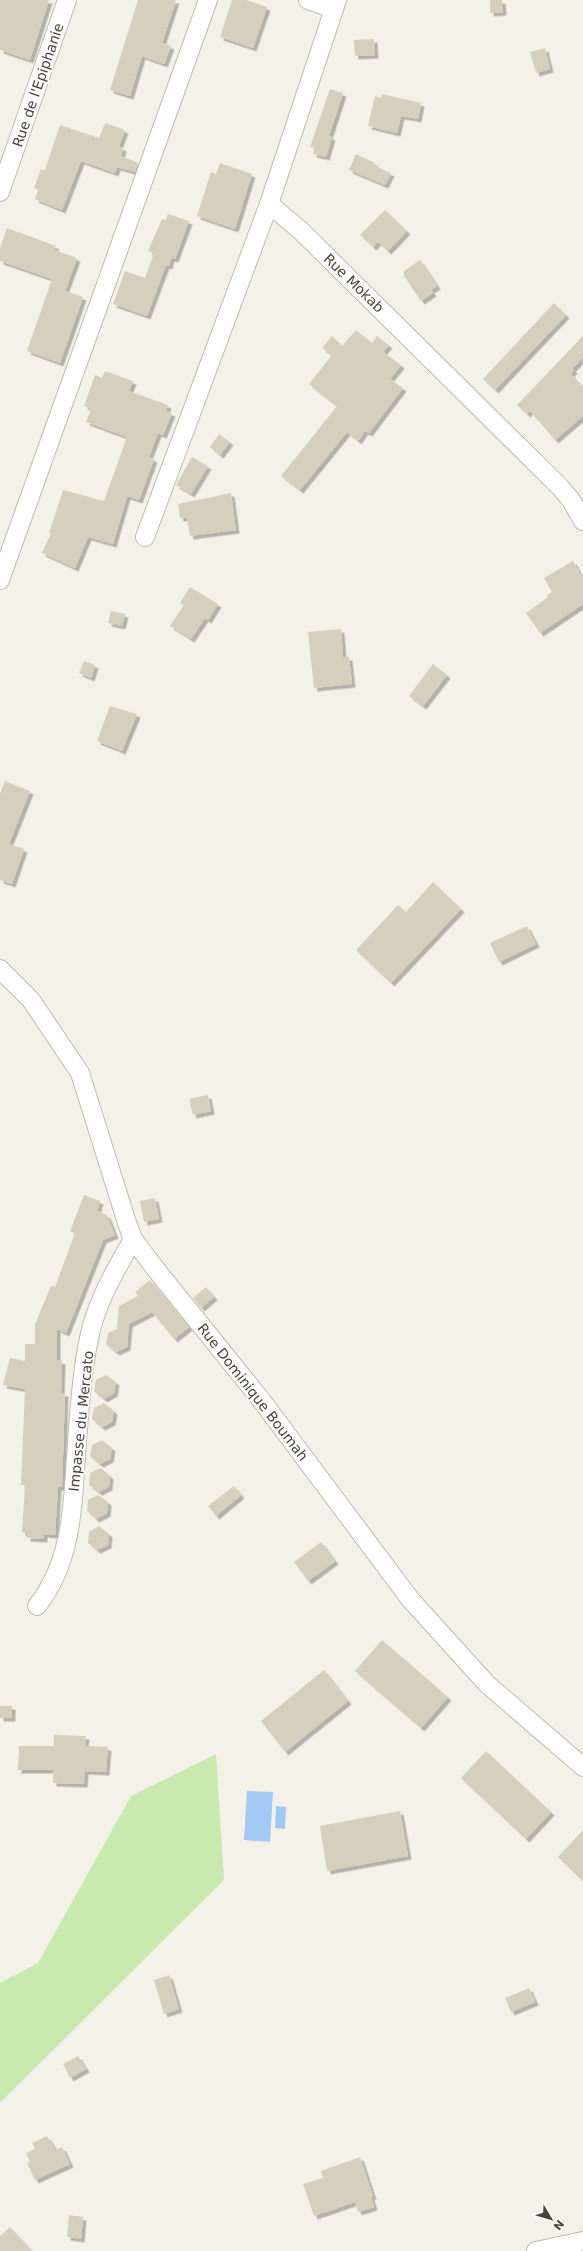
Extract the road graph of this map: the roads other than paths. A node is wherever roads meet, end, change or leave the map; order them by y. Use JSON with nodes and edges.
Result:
{"nodes":[{"id":1,"x":67,"y":0,"type":"edge"},
{"id":2,"x":208,"y":0,"type":"edge"},
{"id":3,"x":308,"y":0,"type":"edge"},
{"id":4,"x":336,"y":5,"type":"edge"},
{"id":5,"x":0,"y":192,"type":"edge"},
{"id":6,"x":269,"y":204,"type":"junction"},
{"id":7,"x":583,"y":521,"type":"edge"},
{"id":8,"x":145,"y":537,"type":"dead end"},
{"id":9,"x":0,"y":580,"type":"edge"},
{"id":10,"x":0,"y":969,"type":"edge"},
{"id":11,"x":133,"y":1239,"type":"junction"},
{"id":12,"x":37,"y":1606,"type":"dead end"},
{"id":13,"x":583,"y":1766,"type":"edge"},
{"id":14,"x":583,"y":2241,"type":"edge"},
{"id":15,"x":536,"y":2251,"type":"edge"}],
"edges":[{"from":1,"to":5,"type":"street","name":"Rue de l'Epiphanie"},
{"from":2,"to":9,"type":"street"},
{"from":3,"to":4,"type":"street"},
{"from":4,"to":6,"type":"street"},
{"from":6,"to":7,"type":"street","name":"Rue Mokab"},
{"from":6,"to":8,"type":"street"},
{"from":10,"to":11,"type":"street","name":"Rue Dominique Boumah"},
{"from":11,"to":12,"type":"street","name":"Impasse du Mercato"},
{"from":11,"to":13,"type":"street","name":"Rue Dominique Boumah"},
{"from":14,"to":15,"type":"street"}]}
